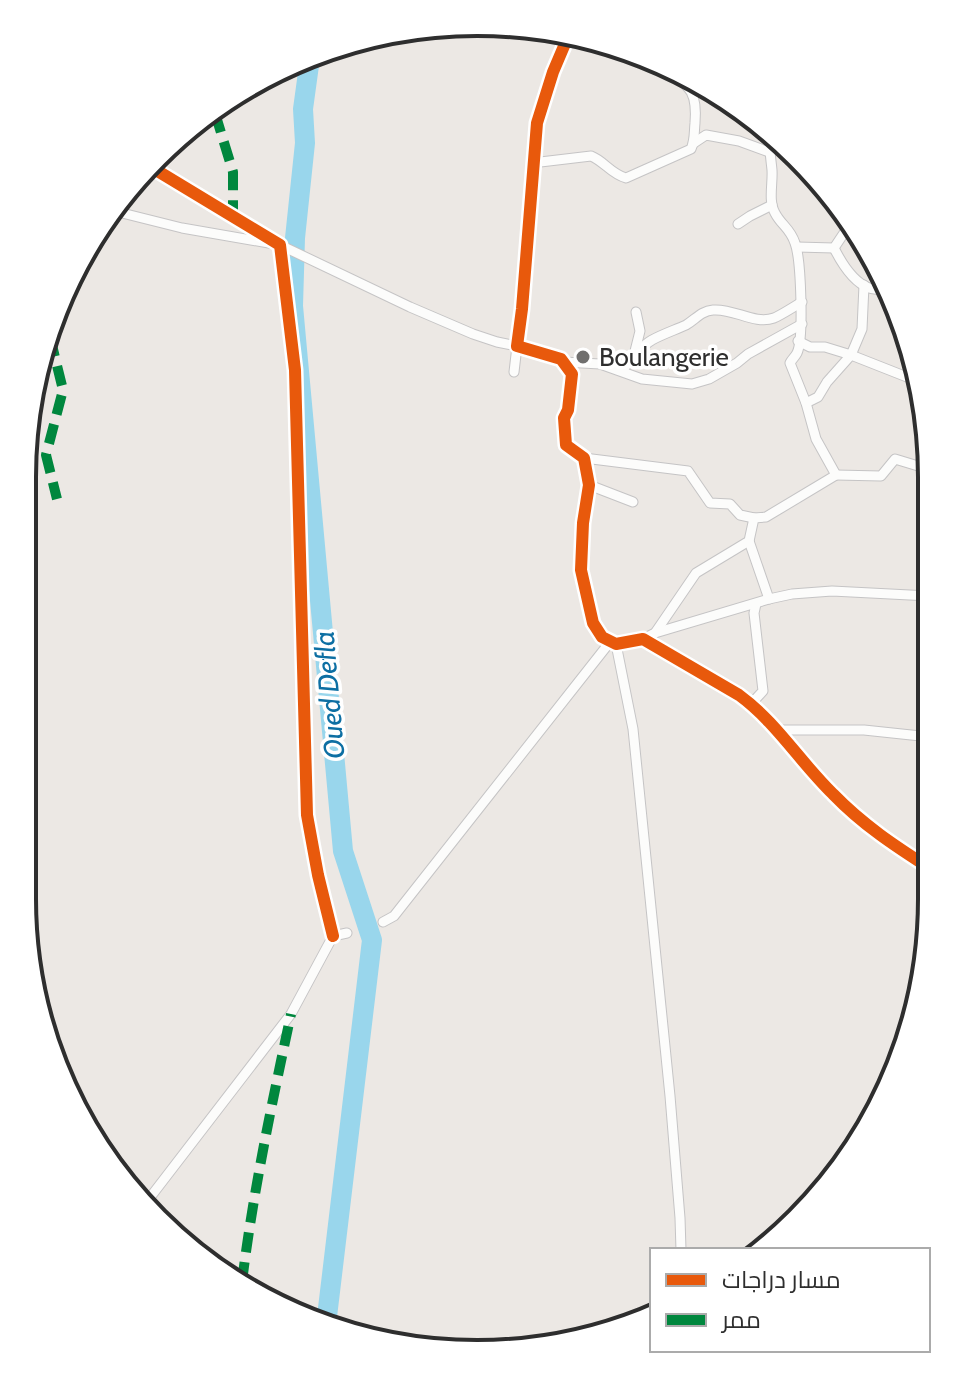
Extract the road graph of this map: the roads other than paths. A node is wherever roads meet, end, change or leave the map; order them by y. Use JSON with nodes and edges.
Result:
{"nodes":[{"id":1,"x":565,"y":44,"type":"edge"},
{"id":2,"x":691,"y":91,"type":"edge"},
{"id":3,"x":694,"y":143,"type":"junction"},
{"id":4,"x":769,"y":146,"type":"edge"},
{"id":5,"x":769,"y":152,"type":"junction"},
{"id":6,"x":532,"y":163,"type":"junction"},
{"id":7,"x":159,"y":172,"type":"edge"},
{"id":8,"x":772,"y":205,"type":"junction"},
{"id":9,"x":124,"y":213,"type":"edge"},
{"id":10,"x":233,"y":217,"type":"junction"},
{"id":11,"x":738,"y":224,"type":"dead end"},
{"id":12,"x":844,"y":233,"type":"edge"},
{"id":13,"x":229,"y":236,"type":"junction"},
{"id":14,"x":280,"y":245,"type":"junction"},
{"id":15,"x":797,"y":247,"type":"junction"},
{"id":16,"x":834,"y":248,"type":"junction"},
{"id":17,"x":864,"y":285,"type":"junction"},
{"id":18,"x":876,"y":289,"type":"edge"},
{"id":19,"x":802,"y":302,"type":"junction"},
{"id":20,"x":636,"y":312,"type":"dead end"},
{"id":21,"x":802,"y":324,"type":"junction"},
{"id":22,"x":798,"y":341,"type":"junction"},
{"id":23,"x":517,"y":346,"type":"junction"},
{"id":24,"x":851,"y":355,"type":"junction"},
{"id":25,"x":633,"y":356,"type":"junction"},
{"id":26,"x":564,"y":362,"type":"junction"},
{"id":27,"x":622,"y":371,"type":"junction"},
{"id":28,"x":514,"y":372,"type":"dead end"},
{"id":29,"x":906,"y":377,"type":"edge"},
{"id":30,"x":806,"y":403,"type":"junction"},
{"id":31,"x":584,"y":458,"type":"junction"},
{"id":32,"x":918,"y":466,"type":"edge"},
{"id":33,"x":836,"y":475,"type":"junction"},
{"id":34,"x":589,"y":485,"type":"junction"},
{"id":35,"x":633,"y":502,"type":"dead end"},
{"id":36,"x":754,"y":518,"type":"junction"},
{"id":37,"x":749,"y":541,"type":"junction"},
{"id":38,"x":918,"y":595,"type":"edge"},
{"id":39,"x":769,"y":599,"type":"junction"},
{"id":40,"x":756,"y":604,"type":"junction"},
{"id":41,"x":655,"y":633,"type":"junction"},
{"id":42,"x":643,"y":639,"type":"junction"},
{"id":43,"x":613,"y":643,"type":"junction"},
{"id":44,"x":751,"y":704,"type":"junction"},
{"id":45,"x":777,"y":730,"type":"junction"},
{"id":46,"x":918,"y":736,"type":"edge"},
{"id":47,"x":918,"y":861,"type":"edge"},
{"id":48,"x":383,"y":922,"type":"dead end"},
{"id":49,"x":347,"y":933,"type":"dead end"},
{"id":50,"x":333,"y":936,"type":"junction"},
{"id":51,"x":151,"y":1196,"type":"edge"},
{"id":52,"x":681,"y":1248,"type":"edge"}],
"edges":[{"from":1,"to":6,"type":"street"},
{"from":2,"to":3,"type":"street"},
{"from":3,"to":5,"type":"street"},
{"from":3,"to":6,"type":"street"},
{"from":4,"to":5,"type":"street"},
{"from":5,"to":8,"type":"street"},
{"from":6,"to":23,"type":"street"},
{"from":7,"to":10,"type":"street"},
{"from":8,"to":11,"type":"street"},
{"from":8,"to":15,"type":"street"},
{"from":9,"to":13,"type":"street"},
{"from":10,"to":13,"type":"street"},
{"from":10,"to":14,"type":"street"},
{"from":12,"to":16,"type":"street"},
{"from":13,"to":14,"type":"street"},
{"from":14,"to":23,"type":"street"},
{"from":14,"to":50,"type":"street"},
{"from":15,"to":16,"type":"street"},
{"from":15,"to":19,"type":"street"},
{"from":16,"to":17,"type":"street"},
{"from":17,"to":18,"type":"street"},
{"from":17,"to":24,"type":"street"},
{"from":19,"to":21,"type":"street"},
{"from":19,"to":25,"type":"street"},
{"from":20,"to":25,"type":"street"},
{"from":21,"to":22,"type":"street"},
{"from":21,"to":27,"type":"street"},
{"from":22,"to":24,"type":"street"},
{"from":22,"to":30,"type":"street"},
{"from":23,"to":26,"type":"street"},
{"from":23,"to":28,"type":"street"},
{"from":24,"to":29,"type":"street"},
{"from":24,"to":30,"type":"street"},
{"from":25,"to":27,"type":"street"},
{"from":26,"to":27,"type":"street"},
{"from":26,"to":31,"type":"street"},
{"from":30,"to":33,"type":"street"},
{"from":31,"to":34,"type":"street"},
{"from":31,"to":36,"type":"street"},
{"from":32,"to":33,"type":"street"},
{"from":33,"to":36,"type":"street"},
{"from":34,"to":35,"type":"street"},
{"from":34,"to":43,"type":"street"},
{"from":36,"to":37,"type":"street"},
{"from":37,"to":39,"type":"street"},
{"from":37,"to":41,"type":"street"},
{"from":38,"to":39,"type":"street"},
{"from":39,"to":40,"type":"street"},
{"from":40,"to":41,"type":"street"},
{"from":40,"to":44,"type":"street"},
{"from":41,"to":42,"type":"street"},
{"from":42,"to":43,"type":"street"},
{"from":42,"to":44,"type":"street"},
{"from":43,"to":48,"type":"street"},
{"from":43,"to":52,"type":"street"},
{"from":44,"to":45,"type":"street"},
{"from":45,"to":46,"type":"street"},
{"from":45,"to":47,"type":"street"},
{"from":49,"to":50,"type":"street"},
{"from":50,"to":51,"type":"street"}]}
